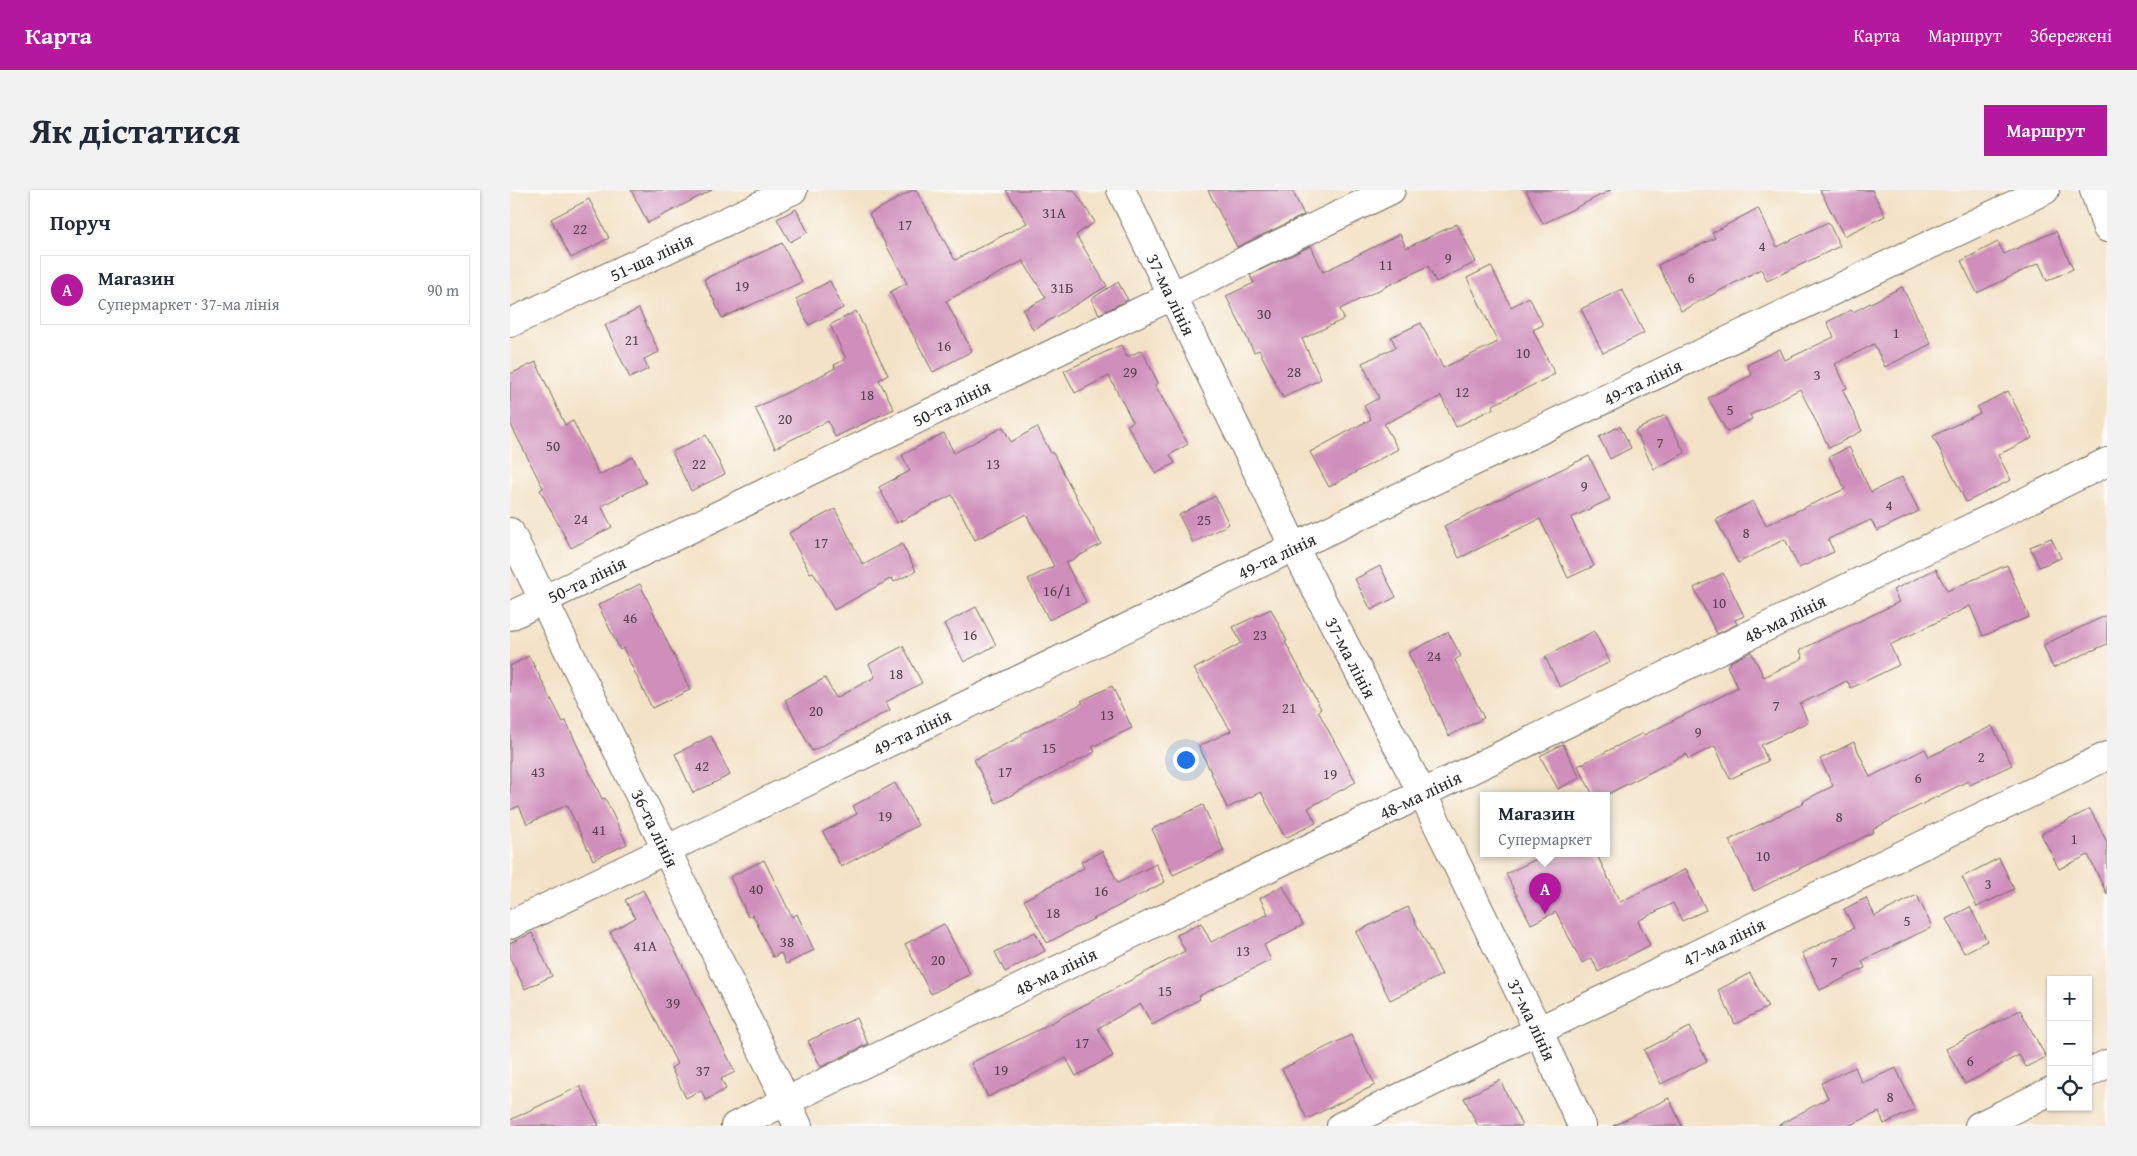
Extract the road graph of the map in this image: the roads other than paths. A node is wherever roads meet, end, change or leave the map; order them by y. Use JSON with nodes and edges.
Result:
{"nodes":[{"id":1,"x":793,"y":190,"type":"edge"},
{"id":2,"x":1121,"y":190,"type":"edge"},
{"id":3,"x":1391,"y":190,"type":"edge"},
{"id":4,"x":2045,"y":190,"type":"edge"},
{"id":5,"x":2094,"y":190,"type":"edge"},
{"id":6,"x":2107,"y":228,"type":"edge"},
{"id":7,"x":1171,"y":296,"type":"junction"},
{"id":8,"x":510,"y":323,"type":"edge"},
{"id":9,"x":2107,"y":462,"type":"edge"},
{"id":10,"x":510,"y":532,"type":"edge"},
{"id":11,"x":1294,"y":547,"type":"junction"},
{"id":12,"x":543,"y":599,"type":"junction"},
{"id":13,"x":510,"y":616,"type":"edge"},
{"id":14,"x":2107,"y":756,"type":"edge"},
{"id":15,"x":1422,"y":793,"type":"junction"},
{"id":16,"x":667,"y":850,"type":"junction"},
{"id":17,"x":510,"y":925,"type":"edge"},
{"id":18,"x":1538,"y":1030,"type":"junction"},
{"id":19,"x":2107,"y":1064,"type":"edge"},
{"id":20,"x":2092,"y":1071,"type":"edge"},
{"id":21,"x":2047,"y":1093,"type":"edge"},
{"id":22,"x":785,"y":1101,"type":"junction"},
{"id":23,"x":734,"y":1126,"type":"edge"},
{"id":24,"x":798,"y":1126,"type":"edge"},
{"id":25,"x":1341,"y":1126,"type":"edge"},
{"id":26,"x":1582,"y":1126,"type":"edge"},
{"id":27,"x":1979,"y":1126,"type":"edge"}],
"edges":[{"from":1,"to":8,"type":"street","name":"51-ша лінія"},
{"from":2,"to":7,"type":"street","name":"37-ма лінія"},
{"from":3,"to":7,"type":"street","name":"50-та лінія"},
{"from":4,"to":11,"type":"street","name":"49-та лінія"},
{"from":5,"to":6,"type":"street"},
{"from":7,"to":11,"type":"street","name":"37-ма лінія"},
{"from":7,"to":12,"type":"street","name":"50-та лінія"},
{"from":9,"to":15,"type":"street","name":"48-ма лінія"},
{"from":10,"to":12,"type":"street","name":"36-та лінія"},
{"from":11,"to":15,"type":"street","name":"37-ма лінія"},
{"from":11,"to":16,"type":"street","name":"49-та лінія"},
{"from":12,"to":13,"type":"street","name":"50-та лінія"},
{"from":12,"to":16,"type":"street","name":"36-та лінія"},
{"from":14,"to":18,"type":"street","name":"47-ма лінія"},
{"from":15,"to":18,"type":"street","name":"37-ма лінія"},
{"from":15,"to":22,"type":"street","name":"48-ма лінія"},
{"from":16,"to":17,"type":"street","name":"49-та лінія"},
{"from":16,"to":22,"type":"street","name":"36-та лінія"},
{"from":18,"to":25,"type":"street","name":"47-ма лінія"},
{"from":18,"to":26,"type":"street","name":"37-ма лінія"},
{"from":19,"to":20,"type":"street"},
{"from":21,"to":27,"type":"street"},
{"from":22,"to":23,"type":"street","name":"48-ма лінія"},
{"from":22,"to":24,"type":"street","name":"36-та лінія"}]}
